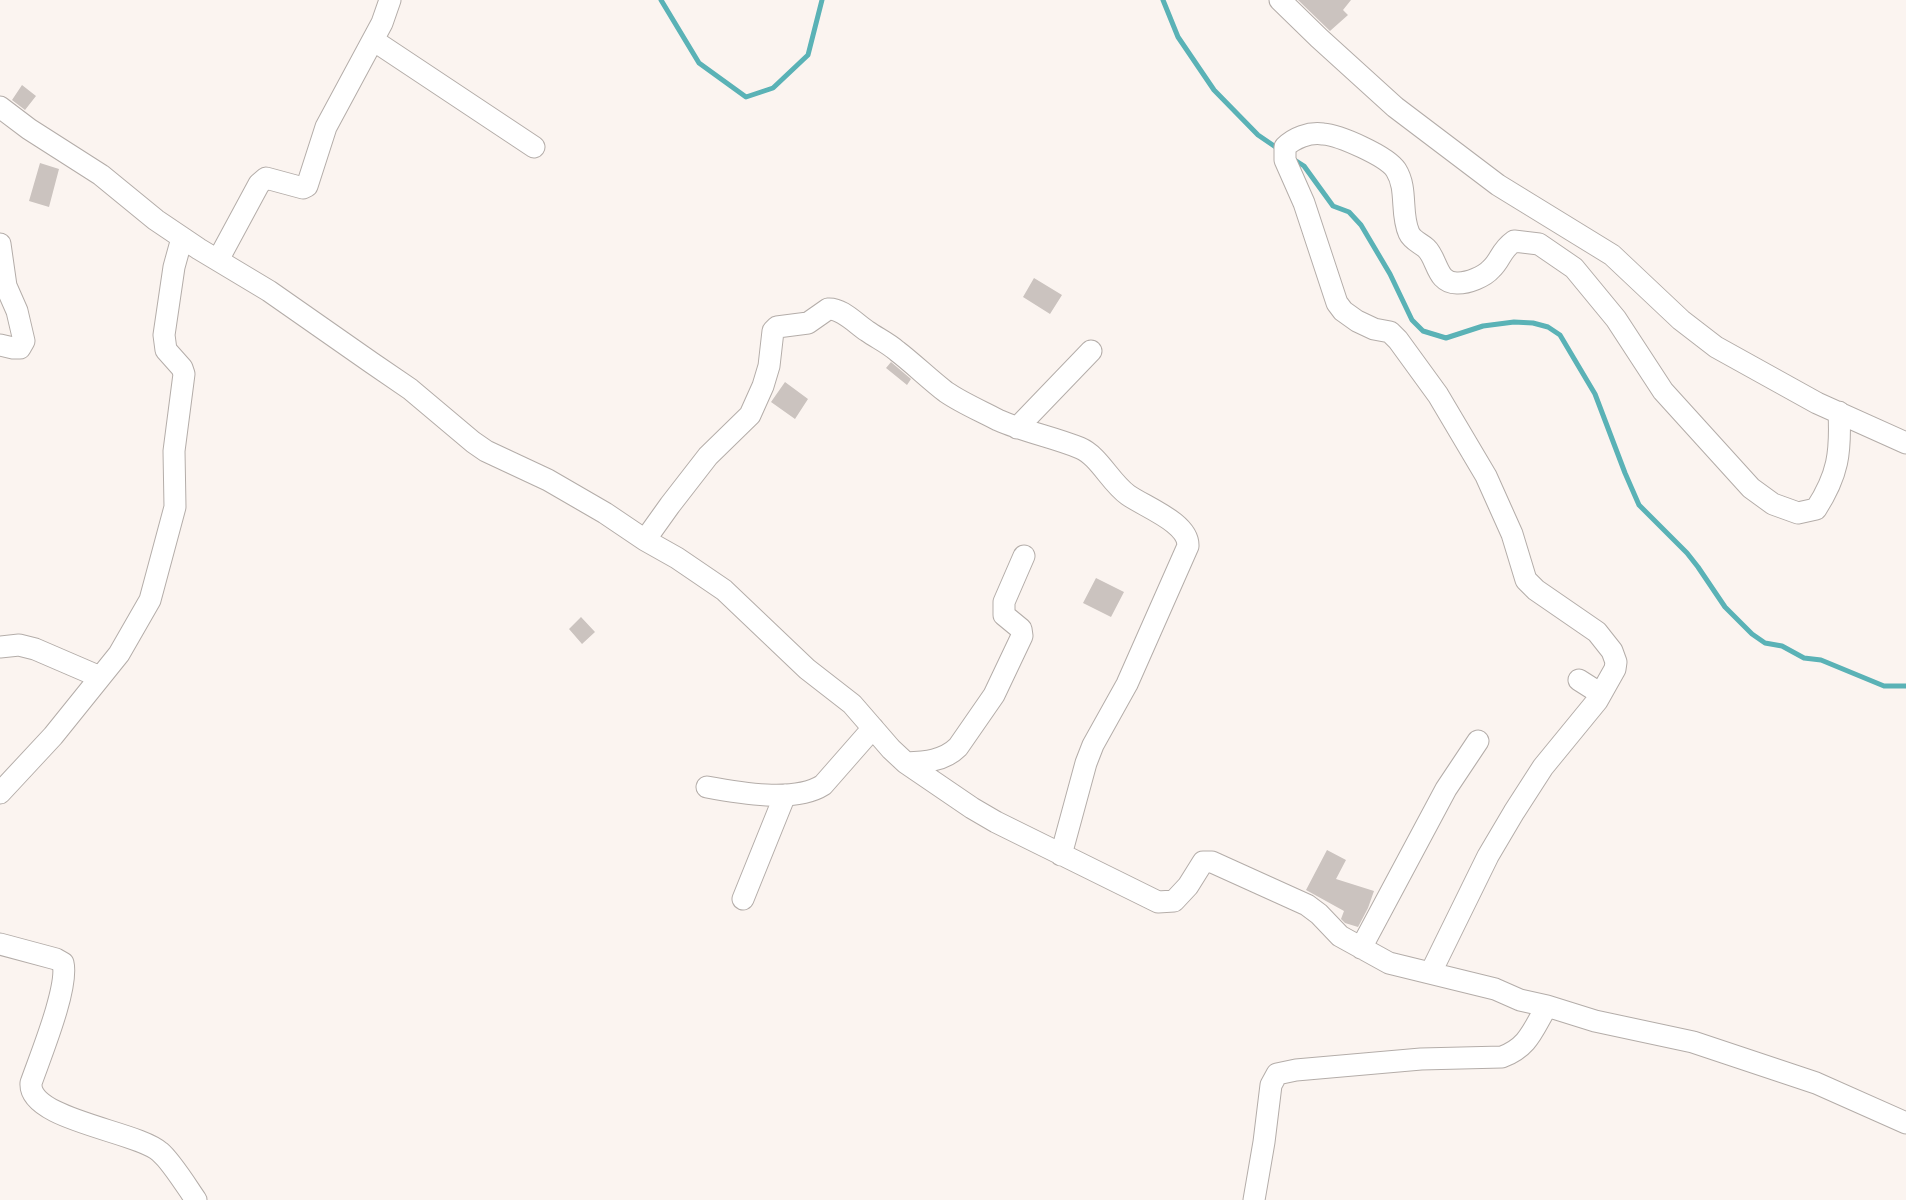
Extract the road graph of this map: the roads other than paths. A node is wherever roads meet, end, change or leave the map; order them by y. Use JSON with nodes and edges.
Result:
{"nodes":[{"id":1,"x":390,"y":0,"type":"edge"},
{"id":2,"x":1281,"y":0,"type":"edge"},
{"id":3,"x":373,"y":40,"type":"junction"},
{"id":4,"x":0,"y":107,"type":"edge"},
{"id":5,"x":534,"y":147,"type":"dead end"},
{"id":6,"x":182,"y":238,"type":"junction"},
{"id":7,"x":0,"y":244,"type":"edge"},
{"id":8,"x":218,"y":260,"type":"junction"},
{"id":9,"x":0,"y":345,"type":"edge"},
{"id":10,"x":1091,"y":351,"type":"dead end"},
{"id":11,"x":1839,"y":412,"type":"junction"},
{"id":12,"x":1017,"y":428,"type":"junction"},
{"id":13,"x":1906,"y":443,"type":"edge"},
{"id":14,"x":645,"y":540,"type":"junction"},
{"id":15,"x":1024,"y":556,"type":"dead end"},
{"id":16,"x":0,"y":647,"type":"edge"},
{"id":17,"x":100,"y":677,"type":"junction"},
{"id":18,"x":1579,"y":680,"type":"dead end"},
{"id":19,"x":1601,"y":694,"type":"junction"},
{"id":20,"x":873,"y":728,"type":"junction"},
{"id":21,"x":1478,"y":741,"type":"dead end"},
{"id":22,"x":906,"y":763,"type":"junction"},
{"id":23,"x":707,"y":788,"type":"dead end"},
{"id":24,"x":0,"y":793,"type":"edge"},
{"id":25,"x":784,"y":795,"type":"junction"},
{"id":26,"x":1061,"y":855,"type":"junction"},
{"id":27,"x":743,"y":899,"type":"dead end"},
{"id":28,"x":0,"y":944,"type":"edge"},
{"id":29,"x":1361,"y":948,"type":"junction"},
{"id":30,"x":1431,"y":972,"type":"junction"},
{"id":31,"x":1547,"y":1006,"type":"junction"},
{"id":32,"x":1906,"y":1123,"type":"edge"},
{"id":33,"x":191,"y":1198,"type":"edge"},
{"id":34,"x":1254,"y":1200,"type":"edge"}],
"edges":[{"from":1,"to":3,"type":"street"},
{"from":2,"to":11,"type":"street"},
{"from":3,"to":5,"type":"street"},
{"from":3,"to":8,"type":"street"},
{"from":4,"to":6,"type":"street"},
{"from":6,"to":8,"type":"street"},
{"from":6,"to":17,"type":"street"},
{"from":7,"to":9,"type":"street"},
{"from":8,"to":14,"type":"street"},
{"from":10,"to":12,"type":"street"},
{"from":11,"to":13,"type":"street"},
{"from":11,"to":19,"type":"street"},
{"from":12,"to":14,"type":"street"},
{"from":12,"to":26,"type":"street"},
{"from":14,"to":20,"type":"street"},
{"from":15,"to":22,"type":"street"},
{"from":16,"to":17,"type":"street"},
{"from":17,"to":24,"type":"street"},
{"from":18,"to":19,"type":"street"},
{"from":19,"to":30,"type":"street"},
{"from":20,"to":22,"type":"street"},
{"from":20,"to":25,"type":"street"},
{"from":21,"to":29,"type":"street"},
{"from":22,"to":26,"type":"street"},
{"from":23,"to":25,"type":"street"},
{"from":25,"to":27,"type":"street"},
{"from":26,"to":29,"type":"street"},
{"from":28,"to":33,"type":"street"},
{"from":29,"to":30,"type":"street"},
{"from":30,"to":31,"type":"street"},
{"from":31,"to":32,"type":"street"},
{"from":31,"to":34,"type":"street"}]}
